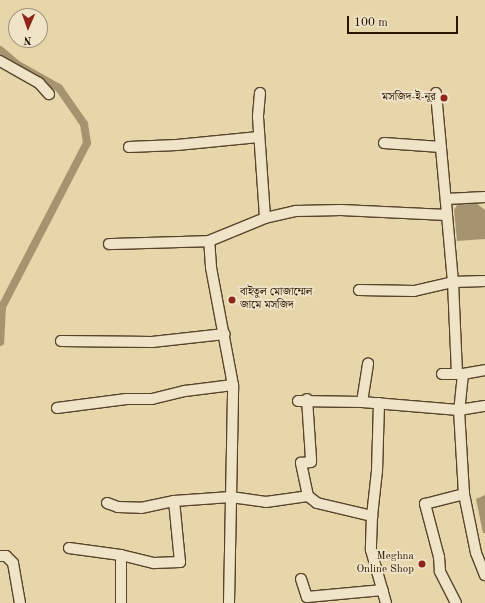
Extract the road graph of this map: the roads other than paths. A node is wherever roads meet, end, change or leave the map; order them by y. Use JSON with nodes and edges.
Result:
{"nodes":[{"id":1,"x":0,"y":61,"type":"edge"},
{"id":2,"x":260,"y":93,"type":"dead end"},
{"id":3,"x":436,"y":93,"type":"dead end"},
{"id":4,"x":49,"y":94,"type":"dead end"},
{"id":5,"x":260,"y":137,"type":"junction"},
{"id":6,"x":384,"y":143,"type":"dead end"},
{"id":7,"x":129,"y":147,"type":"dead end"},
{"id":8,"x":441,"y":147,"type":"junction"},
{"id":9,"x":485,"y":197,"type":"edge"},
{"id":10,"x":446,"y":199,"type":"junction"},
{"id":11,"x":447,"y":215,"type":"junction"},
{"id":12,"x":265,"y":218,"type":"junction"},
{"id":13,"x":209,"y":241,"type":"junction"},
{"id":14,"x":109,"y":244,"type":"dead end"},
{"id":15,"x":485,"y":281,"type":"edge"},
{"id":16,"x":453,"y":282,"type":"junction"},
{"id":17,"x":359,"y":290,"type":"dead end"},
{"id":18,"x":225,"y":334,"type":"junction"},
{"id":19,"x":61,"y":341,"type":"dead end"},
{"id":20,"x":368,"y":363,"type":"dead end"},
{"id":21,"x":485,"y":370,"type":"edge"},
{"id":22,"x":442,"y":374,"type":"dead end"},
{"id":23,"x":460,"y":374,"type":"junction"},
{"id":24,"x":233,"y":385,"type":"junction"},
{"id":25,"x":362,"y":402,"type":"junction"},
{"id":26,"x":379,"y":404,"type":"junction"},
{"id":27,"x":485,"y":406,"type":"edge"},
{"id":28,"x":57,"y":408,"type":"dead end"},
{"id":29,"x":459,"y":410,"type":"junction"},
{"id":30,"x":464,"y":494,"type":"junction"},
{"id":31,"x":308,"y":496,"type":"junction"},
{"id":32,"x":231,"y":498,"type":"junction"},
{"id":33,"x":174,"y":501,"type":"junction"},
{"id":34,"x":107,"y":503,"type":"dead end"},
{"id":35,"x":372,"y":516,"type":"junction"},
{"id":36,"x":69,"y":548,"type":"dead end"},
{"id":37,"x":481,"y":551,"type":"edge"},
{"id":38,"x":121,"y":555,"type":"junction"},
{"id":39,"x":0,"y":556,"type":"edge"},
{"id":40,"x":485,"y":575,"type":"edge"},
{"id":41,"x":301,"y":579,"type":"dead end"},
{"id":42,"x":383,"y":590,"type":"junction"},
{"id":43,"x":20,"y":603,"type":"edge"},
{"id":44,"x":122,"y":603,"type":"edge"},
{"id":45,"x":229,"y":603,"type":"edge"},
{"id":46,"x":386,"y":603,"type":"edge"},
{"id":47,"x":456,"y":603,"type":"edge"}],
"edges":[{"from":1,"to":4,"type":"street"},
{"from":2,"to":5,"type":"street"},
{"from":3,"to":8,"type":"street"},
{"from":5,"to":7,"type":"street"},
{"from":5,"to":12,"type":"street"},
{"from":6,"to":8,"type":"street"},
{"from":8,"to":10,"type":"street"},
{"from":9,"to":10,"type":"street"},
{"from":10,"to":11,"type":"street"},
{"from":11,"to":12,"type":"street"},
{"from":11,"to":16,"type":"street"},
{"from":12,"to":13,"type":"street"},
{"from":13,"to":14,"type":"street"},
{"from":13,"to":18,"type":"street"},
{"from":15,"to":16,"type":"street"},
{"from":16,"to":17,"type":"street"},
{"from":16,"to":23,"type":"street"},
{"from":18,"to":19,"type":"street"},
{"from":18,"to":24,"type":"street"},
{"from":20,"to":25,"type":"street"},
{"from":21,"to":23,"type":"street"},
{"from":22,"to":23,"type":"street"},
{"from":23,"to":29,"type":"street"},
{"from":24,"to":28,"type":"street"},
{"from":24,"to":32,"type":"street"},
{"from":25,"to":26,"type":"street"},
{"from":25,"to":31,"type":"street"},
{"from":26,"to":29,"type":"street"},
{"from":26,"to":35,"type":"street"},
{"from":27,"to":29,"type":"street"},
{"from":29,"to":30,"type":"street"},
{"from":30,"to":37,"type":"street"},
{"from":30,"to":47,"type":"street"},
{"from":31,"to":32,"type":"street"},
{"from":31,"to":35,"type":"street"},
{"from":32,"to":33,"type":"street"},
{"from":32,"to":45,"type":"street"},
{"from":33,"to":34,"type":"street"},
{"from":33,"to":38,"type":"street"},
{"from":35,"to":42,"type":"street"},
{"from":36,"to":38,"type":"street"},
{"from":37,"to":40,"type":"street"},
{"from":38,"to":44,"type":"street"},
{"from":39,"to":43,"type":"street"},
{"from":41,"to":42,"type":"street"},
{"from":42,"to":46,"type":"street"}]}
